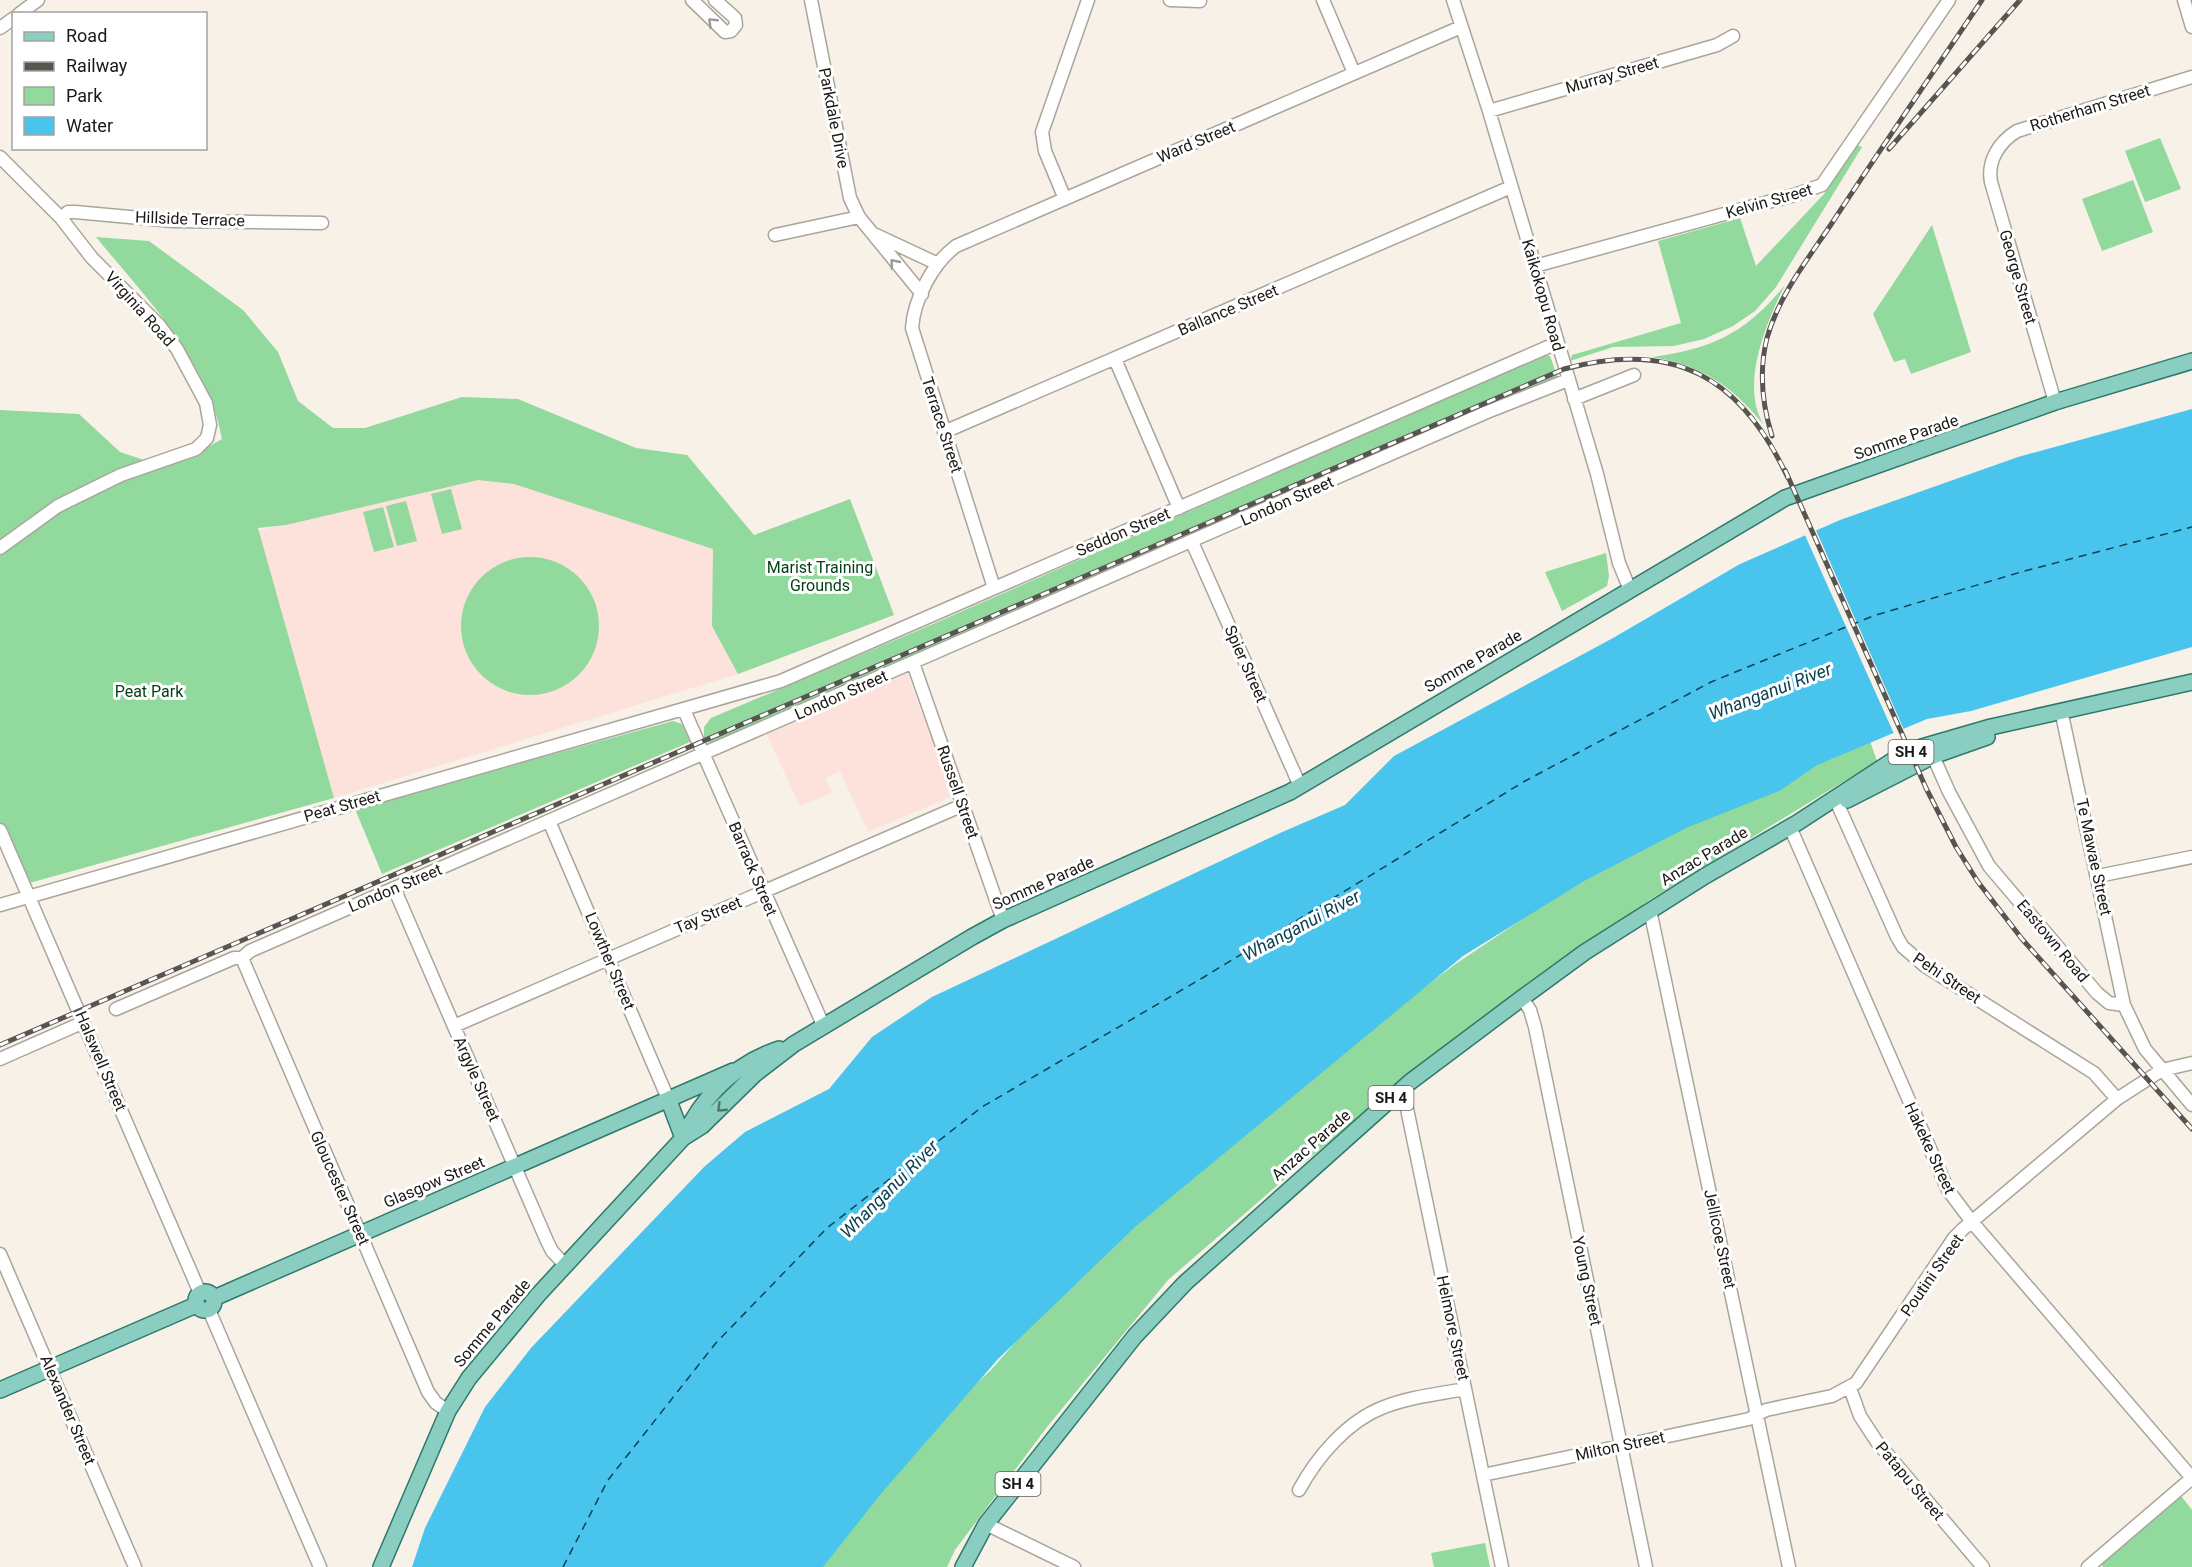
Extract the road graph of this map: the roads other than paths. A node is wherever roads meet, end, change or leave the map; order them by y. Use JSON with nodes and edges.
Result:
{"nodes":[{"id":1,"x":38,"y":0,"type":"edge"},
{"id":2,"x":692,"y":0,"type":"edge"},
{"id":3,"x":715,"y":0,"type":"edge"},
{"id":4,"x":811,"y":0,"type":"edge"},
{"id":5,"x":1088,"y":0,"type":"edge"},
{"id":6,"x":1170,"y":0,"type":"edge"},
{"id":7,"x":1323,"y":0,"type":"edge"},
{"id":8,"x":1453,"y":0,"type":"edge"},
{"id":9,"x":1948,"y":0,"type":"edge"},
{"id":10,"x":2184,"y":0,"type":"edge"},
{"id":11,"x":1200,"y":1,"type":"edge"},
{"id":12,"x":22,"y":12,"type":"edge"},
{"id":13,"x":1461,"y":27,"type":"junction"},
{"id":14,"x":2192,"y":27,"type":"edge"},
{"id":15,"x":1733,"y":36,"type":"dead end"},
{"id":16,"x":1354,"y":73,"type":"junction"},
{"id":17,"x":2192,"y":76,"type":"edge"},
{"id":18,"x":1489,"y":111,"type":"junction"},
{"id":19,"x":1996,"y":152,"type":"joint"},
{"id":20,"x":0,"y":157,"type":"edge"},
{"id":21,"x":1511,"y":187,"type":"junction"},
{"id":22,"x":1065,"y":199,"type":"junction"},
{"id":23,"x":62,"y":218,"type":"junction"},
{"id":24,"x":859,"y":218,"type":"junction"},
{"id":25,"x":322,"y":223,"type":"dead end"},
{"id":26,"x":869,"y":231,"type":"junction"},
{"id":27,"x":775,"y":235,"type":"dead end"},
{"id":28,"x":938,"y":264,"type":"junction"},
{"id":29,"x":1535,"y":266,"type":"junction"},
{"id":30,"x":922,"y":294,"type":"junction"},
{"id":31,"x":1557,"y":343,"type":"junction"},
{"id":32,"x":1115,"y":359,"type":"junction"},
{"id":33,"x":2192,"y":360,"type":"edge"},
{"id":34,"x":1634,"y":375,"type":"dead end"},
{"id":35,"x":1568,"y":380,"type":"junction"},
{"id":36,"x":1574,"y":399,"type":"junction"},
{"id":37,"x":2055,"y":402,"type":"junction"},
{"id":38,"x":944,"y":432,"type":"junction"},
{"id":39,"x":1179,"y":508,"type":"junction"},
{"id":40,"x":1192,"y":542,"type":"junction"},
{"id":41,"x":0,"y":548,"type":"edge"},
{"id":42,"x":994,"y":588,"type":"junction"},
{"id":43,"x":1630,"y":590,"type":"junction"},
{"id":44,"x":913,"y":663,"type":"junction"},
{"id":45,"x":2192,"y":682,"type":"edge"},
{"id":46,"x":684,"y":710,"type":"junction"},
{"id":47,"x":2061,"y":710,"type":"junction"},
{"id":48,"x":2040,"y":717,"type":"junction"},
{"id":49,"x":704,"y":754,"type":"junction"},
{"id":50,"x":1933,"y":756,"type":"junction"},
{"id":51,"x":1300,"y":786,"type":"junction"},
{"id":52,"x":963,"y":804,"type":"junction"},
{"id":53,"x":1838,"y":805,"type":"junction"},
{"id":54,"x":549,"y":821,"type":"junction"},
{"id":55,"x":1794,"y":824,"type":"junction"},
{"id":56,"x":0,"y":830,"type":"edge"},
{"id":57,"x":2192,"y":856,"type":"edge"},
{"id":58,"x":2098,"y":876,"type":"junction"},
{"id":59,"x":394,"y":888,"type":"junction"},
{"id":60,"x":763,"y":891,"type":"junction"},
{"id":61,"x":28,"y":896,"type":"junction"},
{"id":62,"x":0,"y":905,"type":"edge"},
{"id":63,"x":1650,"y":910,"type":"junction"},
{"id":64,"x":1003,"y":920,"type":"junction"},
{"id":65,"x":242,"y":958,"type":"junction"},
{"id":66,"x":609,"y":958,"type":"junction"},
{"id":67,"x":1522,"y":998,"type":"junction"},
{"id":68,"x":2124,"y":1005,"type":"junction"},
{"id":69,"x":116,"y":1009,"type":"dead end"},
{"id":70,"x":84,"y":1022,"type":"junction"},
{"id":71,"x":453,"y":1026,"type":"junction"},
{"id":72,"x":824,"y":1027,"type":"junction"},
{"id":73,"x":794,"y":1044,"type":"junction"},
{"id":74,"x":0,"y":1059,"type":"edge"},
{"id":75,"x":2192,"y":1063,"type":"edge"},
{"id":76,"x":733,"y":1071,"type":"junction"},
{"id":77,"x":2162,"y":1071,"type":"junction"},
{"id":78,"x":755,"y":1074,"type":"junction"},
{"id":79,"x":1399,"y":1091,"type":"junction"},
{"id":80,"x":714,"y":1092,"type":"junction"},
{"id":81,"x":2117,"y":1099,"type":"junction"},
{"id":82,"x":669,"y":1101,"type":"junction"},
{"id":83,"x":2192,"y":1105,"type":"edge"},
{"id":84,"x":683,"y":1138,"type":"junction"},
{"id":85,"x":515,"y":1167,"type":"junction"},
{"id":86,"x":1972,"y":1222,"type":"junction"},
{"id":87,"x":360,"y":1234,"type":"junction"},
{"id":88,"x":0,"y":1254,"type":"edge"},
{"id":89,"x":565,"y":1265,"type":"junction"},
{"id":90,"x":205,"y":1302,"type":"junction"},
{"id":91,"x":50,"y":1368,"type":"junction"},
{"id":92,"x":1850,"y":1388,"type":"junction"},
{"id":93,"x":1465,"y":1389,"type":"junction"},
{"id":94,"x":0,"y":1390,"type":"edge"},
{"id":95,"x":448,"y":1411,"type":"junction"},
{"id":96,"x":1757,"y":1415,"type":"junction"},
{"id":97,"x":1621,"y":1446,"type":"junction"},
{"id":98,"x":1483,"y":1475,"type":"junction"},
{"id":99,"x":2192,"y":1478,"type":"edge"},
{"id":100,"x":1299,"y":1490,"type":"dead end"},
{"id":101,"x":986,"y":1524,"type":"junction"},
{"id":102,"x":135,"y":1567,"type":"edge"},
{"id":103,"x":320,"y":1567,"type":"edge"},
{"id":104,"x":381,"y":1567,"type":"edge"},
{"id":105,"x":963,"y":1567,"type":"edge"},
{"id":106,"x":1074,"y":1567,"type":"edge"},
{"id":107,"x":1502,"y":1567,"type":"edge"},
{"id":108,"x":1646,"y":1567,"type":"edge"},
{"id":109,"x":1789,"y":1567,"type":"edge"},
{"id":110,"x":1983,"y":1567,"type":"edge"},
{"id":111,"x":2088,"y":1567,"type":"edge"}],
"edges":[{"from":1,"to":12,"type":"street"},
{"from":3,"to":2,"type":"street","one_way":true},
{"from":4,"to":24,"type":"street","name":"Parkdale Drive"},
{"from":5,"to":22,"type":"street"},
{"from":6,"to":11,"type":"street"},
{"from":7,"to":16,"type":"street"},
{"from":8,"to":13,"type":"street","name":"Kaikokopu Road"},
{"from":9,"to":29,"type":"street","name":"Kelvin Street"},
{"from":10,"to":14,"type":"street"},
{"from":13,"to":16,"type":"street","name":"Ward Street"},
{"from":13,"to":18,"type":"street","name":"Kaikokopu Road"},
{"from":15,"to":18,"type":"street","name":"Murray Street"},
{"from":16,"to":22,"type":"street","name":"Ward Street"},
{"from":17,"to":19,"type":"street","name":"Rotherham Street"},
{"from":18,"to":21,"type":"street","name":"Kaikokopu Road"},
{"from":19,"to":37,"type":"street","name":"George Street"},
{"from":20,"to":23,"type":"street","name":"Virginia Road"},
{"from":21,"to":29,"type":"street","name":"Kaikokopu Road"},
{"from":21,"to":32,"type":"street","name":"Ballance Street"},
{"from":22,"to":28,"type":"street","name":"Ward Street"},
{"from":23,"to":25,"type":"street","name":"Hillside Terrace"},
{"from":23,"to":41,"type":"street","name":"Virginia Road"},
{"from":24,"to":26,"type":"street","name":"Parkdale Drive"},
{"from":24,"to":27,"type":"street"},
{"from":26,"to":28,"type":"street","name":"Parkdale Drive"},
{"from":30,"to":26,"type":"street","name":"Parkdale Drive","one_way":true},
{"from":28,"to":30,"type":"street","name":"Terrace Street"},
{"from":29,"to":31,"type":"street","name":"Kaikokopu Road"},
{"from":30,"to":38,"type":"street","name":"Terrace Street"},
{"from":31,"to":35,"type":"street","name":"Kaikokopu Road"},
{"from":31,"to":39,"type":"street","name":"Seddon Street"},
{"from":32,"to":38,"type":"street","name":"Ballance Street"},
{"from":32,"to":39,"type":"street"},
{"from":33,"to":37,"type":"main road","name":"Somme Parade"},
{"from":34,"to":36,"type":"street"},
{"from":35,"to":36,"type":"street","name":"Kaikokopu Road"},
{"from":35,"to":40,"type":"street","name":"London Street"},
{"from":36,"to":43,"type":"street","name":"Kaikokopu Road"},
{"from":37,"to":43,"type":"main road","name":"Somme Parade"},
{"from":38,"to":42,"type":"street","name":"Terrace Street"},
{"from":39,"to":42,"type":"street","name":"Seddon Street"},
{"from":40,"to":44,"type":"street","name":"London Street"},
{"from":40,"to":51,"type":"street","name":"Spier Street"},
{"from":42,"to":46,"type":"street","name":"Seddon Street"},
{"from":43,"to":51,"type":"main road","name":"Somme Parade"},
{"from":44,"to":49,"type":"street","name":"London Street"},
{"from":44,"to":52,"type":"street","name":"Russell Street"},
{"from":45,"to":47,"type":"main road","name":"Anzac Parade","number":"SH 4"},
{"from":46,"to":49,"type":"street","name":"Barrack Street"},
{"from":46,"to":61,"type":"street","name":"Peat Street"},
{"from":47,"to":48,"type":"main road","name":"Anzac Parade","number":"SH 4"},
{"from":47,"to":58,"type":"street","name":"Te Mawae Street"},
{"from":48,"to":50,"type":"main road","name":"Anzac Parade","number":"SH 4"},
{"from":48,"to":55,"type":"main road","name":"Anzac Parade","number":"SH 4"},
{"from":49,"to":54,"type":"street","name":"London Street"},
{"from":49,"to":60,"type":"street","name":"Barrack Street"},
{"from":50,"to":53,"type":"main road","name":"Anzac Parade","number":"SH 4"},
{"from":50,"to":68,"type":"street","name":"Eastown Road"},
{"from":51,"to":64,"type":"main road","name":"Somme Parade"},
{"from":52,"to":60,"type":"street","name":"Tay Street"},
{"from":52,"to":64,"type":"street","name":"Russell Street"},
{"from":53,"to":55,"type":"main road","name":"Anzac Parade","number":"SH 4"},
{"from":53,"to":81,"type":"street","name":"Pehi Street"},
{"from":54,"to":59,"type":"street","name":"London Street"},
{"from":54,"to":66,"type":"street","name":"Lowther Street"},
{"from":55,"to":63,"type":"main road","name":"Anzac Parade","number":"SH 4"},
{"from":55,"to":86,"type":"street","name":"Hakeke Street"},
{"from":56,"to":61,"type":"street","name":"Halswell Street"},
{"from":57,"to":58,"type":"street"},
{"from":58,"to":68,"type":"street","name":"Te Mawae Street"},
{"from":59,"to":65,"type":"street","name":"London Street"},
{"from":59,"to":71,"type":"street","name":"Argyle Street"},
{"from":60,"to":66,"type":"street","name":"Tay Street"},
{"from":60,"to":72,"type":"street","name":"Barrack Street"},
{"from":61,"to":62,"type":"street","name":"Peat Street"},
{"from":61,"to":70,"type":"street","name":"Halswell Street"},
{"from":63,"to":67,"type":"main road","name":"Anzac Parade","number":"SH 4"},
{"from":63,"to":96,"type":"street","name":"Jellicoe Street"},
{"from":64,"to":72,"type":"main road","name":"Somme Parade"},
{"from":65,"to":69,"type":"street","name":"London Street"},
{"from":65,"to":87,"type":"street","name":"Gloucester Street"},
{"from":66,"to":71,"type":"street","name":"Tay Street"},
{"from":66,"to":82,"type":"street","name":"Lowther Street"},
{"from":67,"to":79,"type":"main road","name":"Anzac Parade","number":"SH 4"},
{"from":67,"to":97,"type":"street","name":"Young Street"},
{"from":68,"to":77,"type":"street"},
{"from":70,"to":74,"type":"street"},
{"from":70,"to":90,"type":"street","name":"Halswell Street"},
{"from":71,"to":85,"type":"street","name":"Argyle Street"},
{"from":72,"to":73,"type":"main road","name":"Somme Parade"},
{"from":73,"to":76,"type":"main road","name":"Somme Parade"},
{"from":73,"to":78,"type":"main road","name":"Somme Parade"},
{"from":75,"to":77,"type":"street","name":"Poutini Street"},
{"from":76,"to":80,"type":"main road","name":"Somme Parade"},
{"from":76,"to":82,"type":"main road","name":"Glasgow Street"},
{"from":77,"to":81,"type":"street","name":"Poutini Street"},
{"from":77,"to":83,"type":"street"},
{"from":78,"to":80,"type":"main road","name":"Glasgow Street"},
{"from":78,"to":84,"type":"main road","name":"Somme Parade","one_way":true},
{"from":79,"to":93,"type":"street","name":"Helmore Street"},
{"from":79,"to":101,"type":"main road","name":"Anzac Parade","number":"SH 4"},
{"from":80,"to":82,"type":"main road","name":"Glasgow Street"},
{"from":80,"to":84,"type":"main road","name":"Somme Parade"},
{"from":81,"to":86,"type":"street","name":"Poutini Street"},
{"from":82,"to":84,"type":"main road"},
{"from":82,"to":85,"type":"main road","name":"Glasgow Street"},
{"from":84,"to":89,"type":"main road","name":"Somme Parade"},
{"from":85,"to":87,"type":"main road","name":"Glasgow Street"},
{"from":85,"to":89,"type":"street","name":"Argyle Street"},
{"from":86,"to":92,"type":"street","name":"Poutini Street"},
{"from":86,"to":99,"type":"street","name":"Hakeke Street"},
{"from":87,"to":90,"type":"main road","name":"Glasgow Street"},
{"from":87,"to":95,"type":"street","name":"Gloucester Street"},
{"from":88,"to":91,"type":"street","name":"Alexander Street"},
{"from":89,"to":95,"type":"main road","name":"Somme Parade"},
{"from":90,"to":91,"type":"main road","name":"Glasgow Street"},
{"from":90,"to":103,"type":"street","name":"Halswell Street"},
{"from":91,"to":94,"type":"main road","name":"Glasgow Street"},
{"from":91,"to":102,"type":"street","name":"Alexander Street"},
{"from":92,"to":96,"type":"street","name":"Poutini Street"},
{"from":92,"to":110,"type":"street","name":"Patapu Street"},
{"from":93,"to":98,"type":"street","name":"Helmore Street"},
{"from":93,"to":100,"type":"street"},
{"from":95,"to":104,"type":"main road","name":"Somme Parade"},
{"from":96,"to":97,"type":"street","name":"Milton Street"},
{"from":96,"to":109,"type":"street","name":"Jellicoe Street"},
{"from":97,"to":98,"type":"street","name":"Milton Street"},
{"from":97,"to":108,"type":"street","name":"Young Street"},
{"from":98,"to":107,"type":"street","name":"Helmore Street"},
{"from":99,"to":111,"type":"street"},
{"from":101,"to":105,"type":"main road","name":"Anzac Parade","number":"SH 4"},
{"from":101,"to":106,"type":"street"}]}
